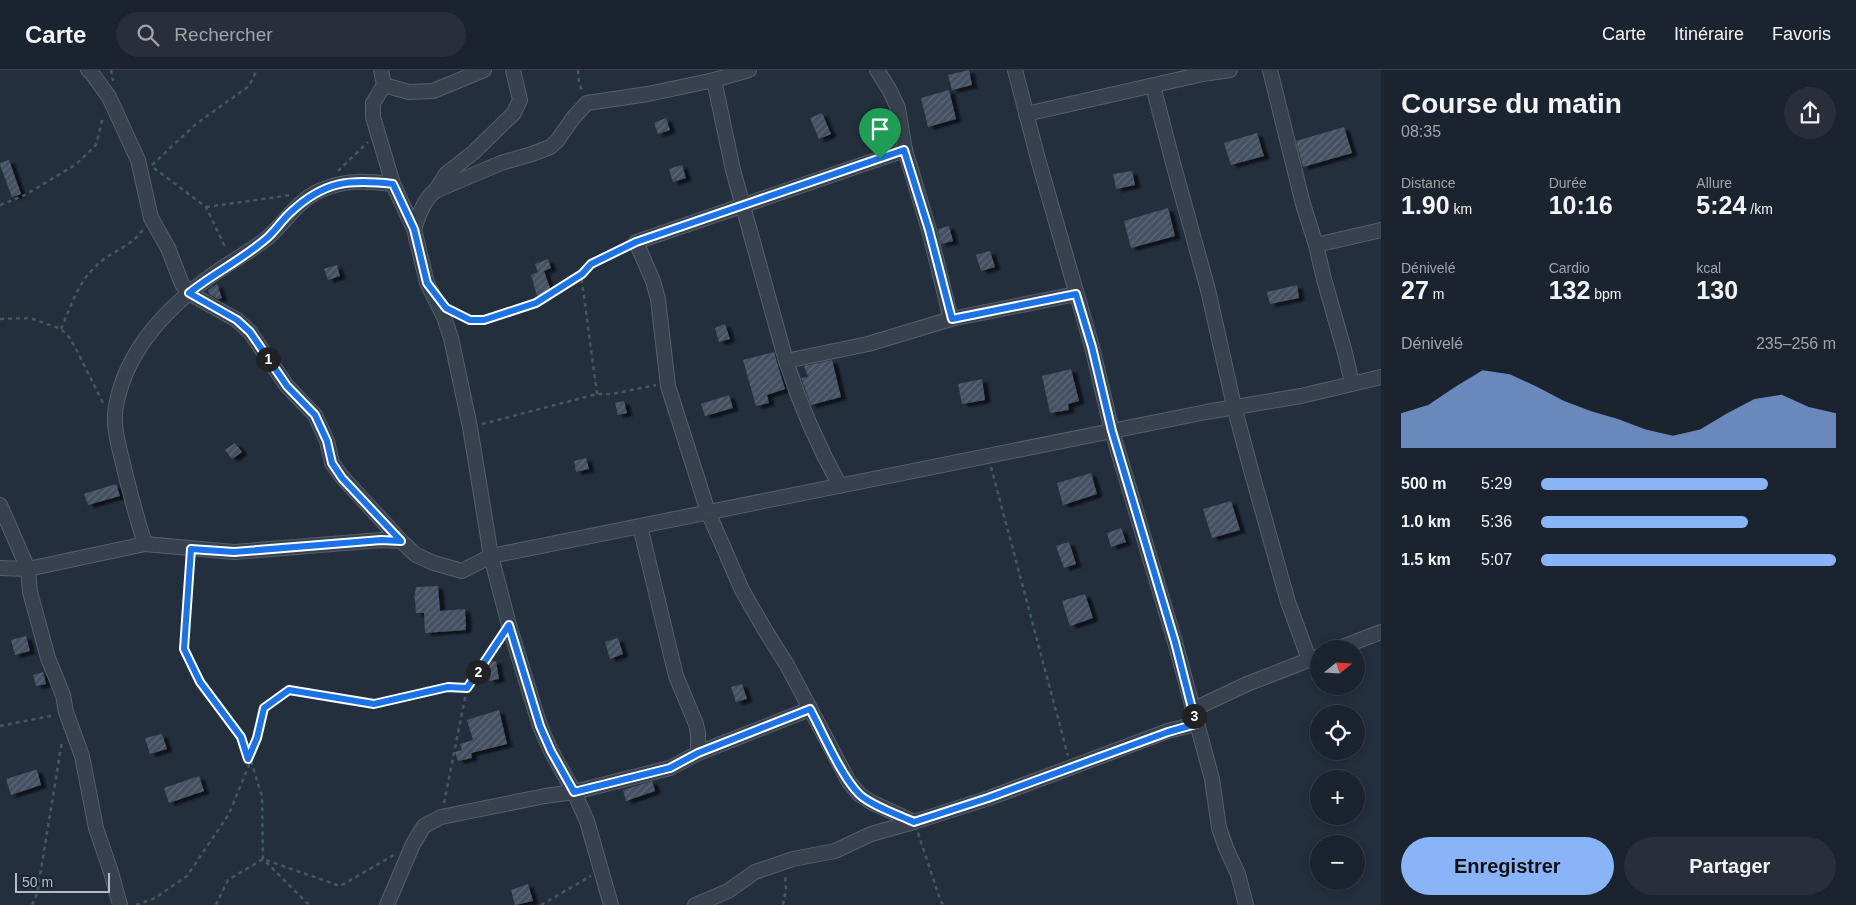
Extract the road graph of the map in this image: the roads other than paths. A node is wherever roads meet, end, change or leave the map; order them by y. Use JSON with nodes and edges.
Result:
{"nodes":[{"id":1,"x":88,"y":70,"type":"edge"},
{"id":2,"x":381,"y":70,"type":"edge"},
{"id":3,"x":484,"y":70,"type":"edge"},
{"id":4,"x":513,"y":70,"type":"edge"},
{"id":5,"x":749,"y":70,"type":"edge"},
{"id":6,"x":878,"y":70,"type":"edge"},
{"id":7,"x":1015,"y":70,"type":"edge"},
{"id":8,"x":1230,"y":70,"type":"edge"},
{"id":9,"x":1270,"y":70,"type":"edge"},
{"id":10,"x":714,"y":80,"type":"junction"},
{"id":11,"x":384,"y":85,"type":"junction"},
{"id":12,"x":1153,"y":86,"type":"junction"},
{"id":13,"x":1026,"y":114,"type":"junction"},
{"id":14,"x":904,"y":150,"type":"junction"},
{"id":15,"x":393,"y":184,"type":"junction"},
{"id":16,"x":435,"y":191,"type":"junction"},
{"id":17,"x":742,"y":204,"type":"junction"},
{"id":18,"x":414,"y":229,"type":"junction"},
{"id":19,"x":1381,"y":230,"type":"edge"},
{"id":20,"x":1316,"y":245,"type":"junction"},
{"id":21,"x":189,"y":293,"type":"junction"},
{"id":22,"x":1076,"y":294,"type":"junction"},
{"id":23,"x":952,"y":319,"type":"junction"},
{"id":24,"x":786,"y":361,"type":"junction"},
{"id":25,"x":1381,"y":377,"type":"edge"},
{"id":26,"x":1352,"y":383,"type":"junction"},
{"id":27,"x":1234,"y":406,"type":"junction"},
{"id":28,"x":1112,"y":431,"type":"junction"},
{"id":29,"x":840,"y":486,"type":"junction"},
{"id":30,"x":0,"y":505,"type":"edge"},
{"id":31,"x":708,"y":512,"type":"junction"},
{"id":32,"x":640,"y":526,"type":"junction"},
{"id":33,"x":401,"y":541,"type":"junction"},
{"id":34,"x":145,"y":544,"type":"junction"},
{"id":35,"x":491,"y":556,"type":"junction"},
{"id":36,"x":0,"y":568,"type":"edge"},
{"id":37,"x":28,"y":569,"type":"junction"},
{"id":38,"x":1381,"y":632,"type":"edge"},
{"id":39,"x":1360,"y":640,"type":"edge"},
{"id":40,"x":1310,"y":649,"type":"edge"},
{"id":41,"x":1310,"y":660,"type":"edge"},
{"id":42,"x":810,"y":709,"type":"junction"},
{"id":43,"x":1192,"y":710,"type":"junction"},
{"id":44,"x":1196,"y":724,"type":"junction"},
{"id":45,"x":698,"y":753,"type":"junction"},
{"id":46,"x":574,"y":792,"type":"junction"},
{"id":47,"x":914,"y":822,"type":"junction"},
{"id":48,"x":120,"y":905,"type":"edge"},
{"id":49,"x":387,"y":905,"type":"edge"},
{"id":50,"x":611,"y":905,"type":"edge"},
{"id":51,"x":695,"y":905,"type":"edge"},
{"id":52,"x":1246,"y":905,"type":"edge"}],
"edges":[{"from":1,"to":21,"type":"street"},
{"from":2,"to":11,"type":"street"},
{"from":3,"to":11,"type":"street"},
{"from":4,"to":16,"type":"street"},
{"from":5,"to":10,"type":"street"},
{"from":6,"to":14,"type":"street"},
{"from":7,"to":13,"type":"street"},
{"from":8,"to":12,"type":"street"},
{"from":9,"to":20,"type":"street"},
{"from":10,"to":16,"type":"street"},
{"from":10,"to":17,"type":"street"},
{"from":11,"to":15,"type":"street"},
{"from":12,"to":13,"type":"street"},
{"from":12,"to":27,"type":"street"},
{"from":13,"to":22,"type":"street"},
{"from":14,"to":17,"type":"street"},
{"from":14,"to":23,"type":"street"},
{"from":15,"to":18,"type":"street"},
{"from":15,"to":21,"type":"street"},
{"from":16,"to":18,"type":"street"},
{"from":17,"to":24,"type":"street"},
{"from":17,"to":31,"type":"street"},
{"from":18,"to":35,"type":"street"},
{"from":19,"to":20,"type":"street"},
{"from":20,"to":26,"type":"street"},
{"from":21,"to":33,"type":"street"},
{"from":21,"to":34,"type":"street"},
{"from":22,"to":23,"type":"street"},
{"from":22,"to":28,"type":"street"},
{"from":23,"to":24,"type":"street"},
{"from":24,"to":29,"type":"street"},
{"from":25,"to":26,"type":"street"},
{"from":26,"to":27,"type":"street"},
{"from":27,"to":28,"type":"street"},
{"from":27,"to":40,"type":"street"},
{"from":28,"to":29,"type":"street"},
{"from":28,"to":43,"type":"street"},
{"from":29,"to":31,"type":"street"},
{"from":30,"to":37,"type":"street"},
{"from":31,"to":32,"type":"street"},
{"from":31,"to":42,"type":"street"},
{"from":32,"to":35,"type":"street"},
{"from":32,"to":45,"type":"street"},
{"from":33,"to":34,"type":"street"},
{"from":33,"to":35,"type":"street"},
{"from":34,"to":37,"type":"street"},
{"from":35,"to":46,"type":"street"},
{"from":36,"to":37,"type":"street"},
{"from":37,"to":48,"type":"street"},
{"from":38,"to":39,"type":"street"},
{"from":41,"to":43,"type":"street"},
{"from":42,"to":45,"type":"street"},
{"from":42,"to":47,"type":"street"},
{"from":43,"to":44,"type":"street"},
{"from":44,"to":47,"type":"street"},
{"from":44,"to":52,"type":"street"},
{"from":45,"to":46,"type":"street"},
{"from":46,"to":49,"type":"street"},
{"from":46,"to":50,"type":"street"},
{"from":47,"to":51,"type":"street"}]}
